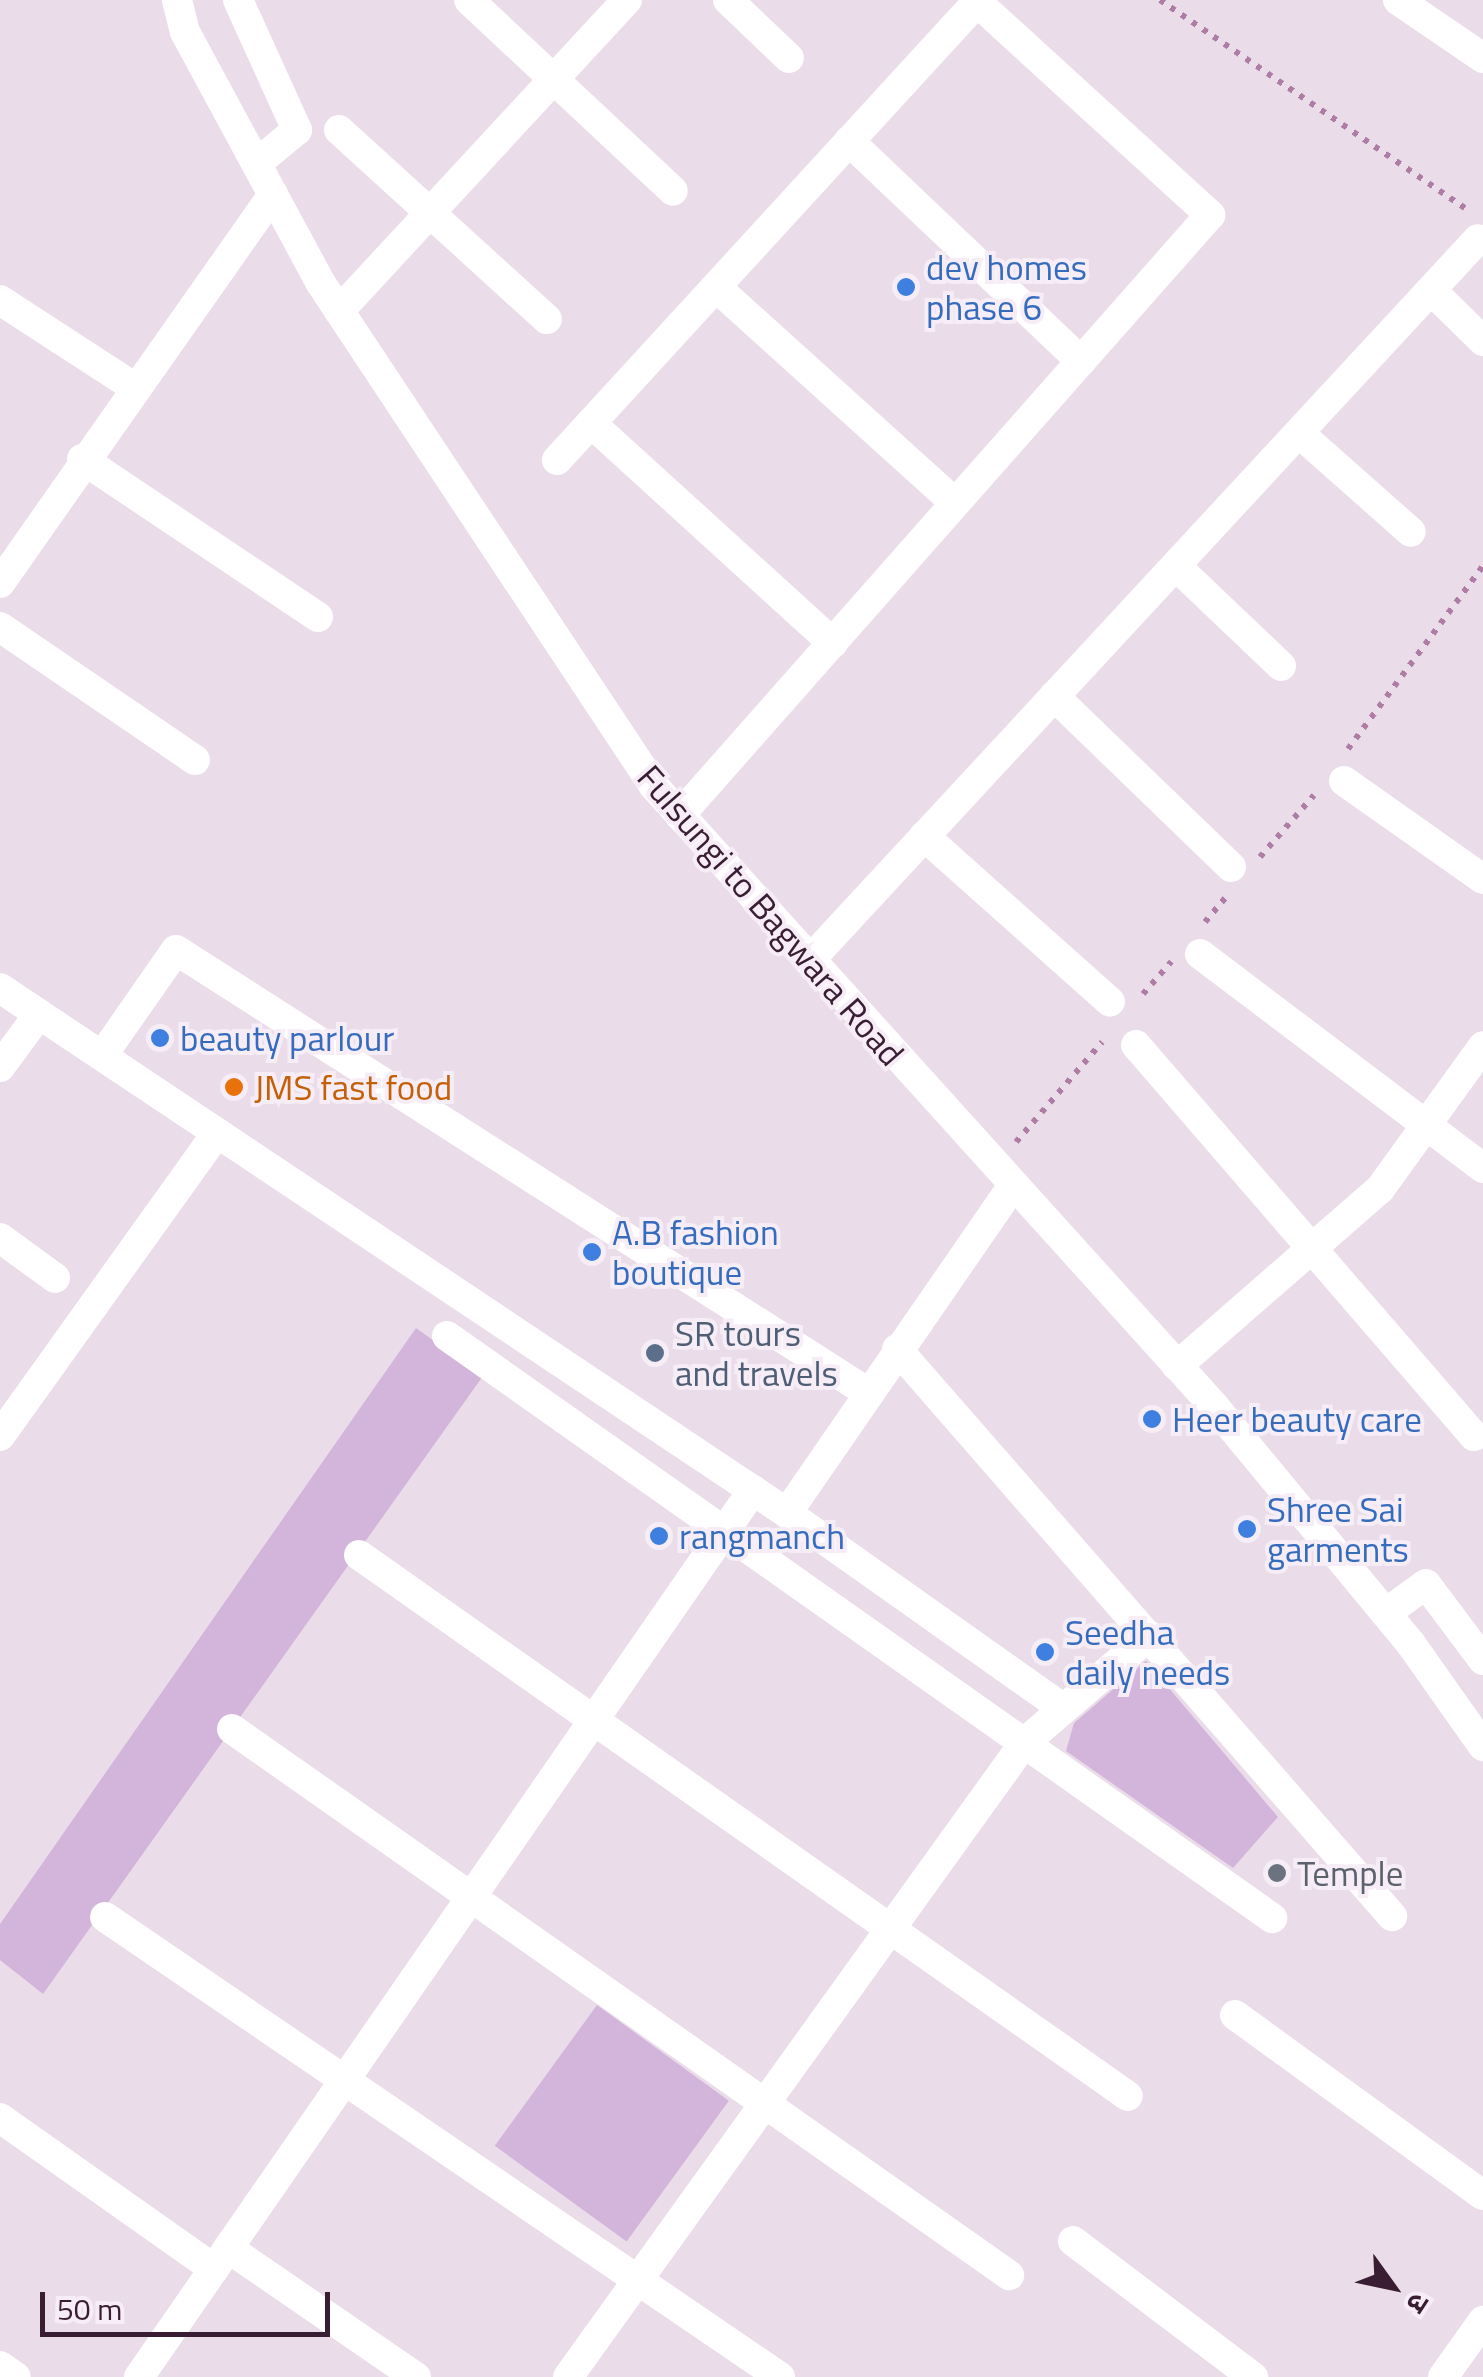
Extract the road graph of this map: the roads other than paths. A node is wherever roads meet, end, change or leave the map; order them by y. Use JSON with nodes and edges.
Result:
{"nodes":[{"id":1,"x":178,"y":0,"type":"edge"},
{"id":2,"x":238,"y":0,"type":"edge"},
{"id":3,"x":469,"y":0,"type":"edge"},
{"id":4,"x":627,"y":0,"type":"edge"},
{"id":5,"x":728,"y":0,"type":"edge"},
{"id":6,"x":1398,"y":0,"type":"edge"},
{"id":7,"x":788,"y":58,"type":"dead end"},
{"id":8,"x":1483,"y":58,"type":"edge"},
{"id":9,"x":554,"y":78,"type":"junction"},
{"id":10,"x":339,"y":130,"type":"dead end"},
{"id":11,"x":849,"y":141,"type":"junction"},
{"id":12,"x":256,"y":164,"type":"junction"},
{"id":13,"x":673,"y":191,"type":"dead end"},
{"id":14,"x":272,"y":194,"type":"junction"},
{"id":15,"x":427,"y":215,"type":"junction"},
{"id":16,"x":1481,"y":230,"type":"edge"},
{"id":17,"x":716,"y":287,"type":"junction"},
{"id":18,"x":1432,"y":290,"type":"junction"},
{"id":19,"x":0,"y":300,"type":"edge"},
{"id":20,"x":339,"y":310,"type":"junction"},
{"id":21,"x":548,"y":319,"type":"dead end"},
{"id":22,"x":1483,"y":342,"type":"edge"},
{"id":23,"x":1081,"y":361,"type":"junction"},
{"id":24,"x":131,"y":385,"type":"junction"},
{"id":25,"x":591,"y":423,"type":"junction"},
{"id":26,"x":1299,"y":433,"type":"junction"},
{"id":27,"x":82,"y":458,"type":"junction"},
{"id":28,"x":556,"y":460,"type":"dead end"},
{"id":29,"x":956,"y":503,"type":"junction"},
{"id":30,"x":1411,"y":532,"type":"dead end"},
{"id":31,"x":12,"y":540,"type":"edge"},
{"id":32,"x":1176,"y":566,"type":"junction"},
{"id":33,"x":0,"y":584,"type":"edge"},
{"id":34,"x":318,"y":617,"type":"dead end"},
{"id":35,"x":0,"y":627,"type":"edge"},
{"id":36,"x":832,"y":642,"type":"junction"},
{"id":37,"x":1281,"y":666,"type":"dead end"},
{"id":38,"x":1054,"y":696,"type":"junction"},
{"id":39,"x":195,"y":760,"type":"dead end"},
{"id":40,"x":1344,"y":781,"type":"dead end"},
{"id":41,"x":680,"y":815,"type":"junction"},
{"id":42,"x":924,"y":836,"type":"junction"},
{"id":43,"x":1232,"y":866,"type":"dead end"},
{"id":44,"x":1483,"y":878,"type":"edge"},
{"id":45,"x":1200,"y":954,"type":"dead end"},
{"id":46,"x":809,"y":961,"type":"junction"},
{"id":47,"x":0,"y":988,"type":"edge"},
{"id":48,"x":1110,"y":1002,"type":"dead end"},
{"id":49,"x":39,"y":1014,"type":"junction"},
{"id":50,"x":1136,"y":1045,"type":"dead end"},
{"id":51,"x":1483,"y":1046,"type":"edge"},
{"id":52,"x":102,"y":1056,"type":"junction"},
{"id":53,"x":0,"y":1067,"type":"edge"},
{"id":54,"x":1425,"y":1126,"type":"junction"},
{"id":55,"x":217,"y":1133,"type":"junction"},
{"id":56,"x":1483,"y":1168,"type":"edge"},
{"id":57,"x":1010,"y":1190,"type":"junction"},
{"id":58,"x":0,"y":1238,"type":"edge"},
{"id":59,"x":1313,"y":1248,"type":"junction"},
{"id":60,"x":55,"y":1278,"type":"dead end"},
{"id":61,"x":447,"y":1336,"type":"dead end"},
{"id":62,"x":897,"y":1349,"type":"junction"},
{"id":63,"x":1177,"y":1366,"type":"junction"},
{"id":64,"x":867,"y":1392,"type":"junction"},
{"id":65,"x":0,"y":1436,"type":"edge"},
{"id":66,"x":1474,"y":1436,"type":"dead end"},
{"id":67,"x":753,"y":1490,"type":"junction"},
{"id":68,"x":787,"y":1512,"type":"junction"},
{"id":69,"x":724,"y":1532,"type":"junction"},
{"id":70,"x":359,"y":1555,"type":"dead end"},
{"id":71,"x":1386,"y":1613,"type":"junction"},
{"id":72,"x":1149,"y":1636,"type":"junction"},
{"id":73,"x":1483,"y":1660,"type":"edge"},
{"id":74,"x":1058,"y":1704,"type":"junction"},
{"id":75,"x":593,"y":1719,"type":"junction"},
{"id":76,"x":232,"y":1729,"type":"dead end"},
{"id":77,"x":1024,"y":1743,"type":"junction"},
{"id":78,"x":1483,"y":1746,"type":"edge"},
{"id":79,"x":470,"y":1898,"type":"junction"},
{"id":80,"x":1392,"y":1916,"type":"dead end"},
{"id":81,"x":105,"y":1917,"type":"dead end"},
{"id":82,"x":1272,"y":1918,"type":"dead end"},
{"id":83,"x":886,"y":1930,"type":"junction"},
{"id":84,"x":1235,"y":2015,"type":"dead end"},
{"id":85,"x":343,"y":2082,"type":"junction"},
{"id":86,"x":1128,"y":2096,"type":"dead end"},
{"id":87,"x":765,"y":2100,"type":"junction"},
{"id":88,"x":0,"y":2118,"type":"edge"},
{"id":89,"x":1483,"y":2196,"type":"edge"},
{"id":90,"x":1074,"y":2241,"type":"dead end"},
{"id":91,"x":221,"y":2258,"type":"junction"},
{"id":92,"x":1010,"y":2274,"type":"dead end"},
{"id":93,"x":640,"y":2277,"type":"junction"},
{"id":94,"x":1483,"y":2321,"type":"edge"},
{"id":95,"x":0,"y":2366,"type":"edge"},
{"id":96,"x":16,"y":2377,"type":"edge"},
{"id":97,"x":139,"y":2377,"type":"edge"},
{"id":98,"x":416,"y":2377,"type":"edge"},
{"id":99,"x":568,"y":2377,"type":"edge"},
{"id":100,"x":780,"y":2377,"type":"edge"},
{"id":101,"x":1253,"y":2377,"type":"edge"},
{"id":102,"x":1443,"y":2377,"type":"edge"}],
"edges":[{"from":1,"to":12,"type":"street","name":"Fulsungi to Bagwara Road"},
{"from":2,"to":12,"type":"street"},
{"from":3,"to":9,"type":"street"},
{"from":4,"to":9,"type":"street"},
{"from":5,"to":7,"type":"street"},
{"from":6,"to":8,"type":"street"},
{"from":9,"to":13,"type":"street"},
{"from":9,"to":15,"type":"street"},
{"from":10,"to":15,"type":"street"},
{"from":11,"to":17,"type":"street"},
{"from":11,"to":23,"type":"street"},
{"from":11,"to":23,"type":"street"},
{"from":12,"to":14,"type":"street","name":"Fulsungi to Bagwara Road"},
{"from":14,"to":20,"type":"street","name":"Fulsungi to Bagwara Road"},
{"from":14,"to":24,"type":"street"},
{"from":15,"to":20,"type":"street"},
{"from":15,"to":21,"type":"street"},
{"from":16,"to":18,"type":"street"},
{"from":17,"to":25,"type":"street"},
{"from":17,"to":29,"type":"street"},
{"from":18,"to":22,"type":"street"},
{"from":18,"to":26,"type":"street"},
{"from":19,"to":24,"type":"street"},
{"from":20,"to":41,"type":"street","name":"Fulsungi to Bagwara Road"},
{"from":23,"to":29,"type":"street"},
{"from":24,"to":27,"type":"street"},
{"from":25,"to":28,"type":"street"},
{"from":25,"to":36,"type":"street"},
{"from":26,"to":30,"type":"street"},
{"from":26,"to":32,"type":"street"},
{"from":27,"to":31,"type":"street"},
{"from":27,"to":34,"type":"street"},
{"from":29,"to":36,"type":"street"},
{"from":31,"to":33,"type":"street"},
{"from":32,"to":37,"type":"street"},
{"from":32,"to":38,"type":"street"},
{"from":35,"to":39,"type":"street"},
{"from":36,"to":41,"type":"street"},
{"from":38,"to":42,"type":"street"},
{"from":38,"to":43,"type":"street"},
{"from":40,"to":44,"type":"street"},
{"from":41,"to":46,"type":"street","name":"Fulsungi to Bagwara Road"},
{"from":42,"to":46,"type":"street"},
{"from":42,"to":48,"type":"street"},
{"from":45,"to":54,"type":"street"},
{"from":46,"to":57,"type":"street","name":"Fulsungi to Bagwara Road"},
{"from":47,"to":49,"type":"street"},
{"from":49,"to":52,"type":"street"},
{"from":49,"to":53,"type":"street"},
{"from":50,"to":59,"type":"street"},
{"from":51,"to":54,"type":"street"},
{"from":52,"to":55,"type":"street"},
{"from":52,"to":64,"type":"street"},
{"from":54,"to":56,"type":"street"},
{"from":54,"to":59,"type":"street"},
{"from":55,"to":65,"type":"street"},
{"from":55,"to":67,"type":"street"},
{"from":57,"to":62,"type":"street"},
{"from":57,"to":63,"type":"street","name":"Fulsungi to Bagwara Road"},
{"from":58,"to":60,"type":"street"},
{"from":59,"to":63,"type":"street"},
{"from":59,"to":66,"type":"street"},
{"from":61,"to":69,"type":"street"},
{"from":62,"to":64,"type":"street"},
{"from":62,"to":72,"type":"street"},
{"from":63,"to":71,"type":"street","name":"Fulsungi to Bagwara Road"},
{"from":64,"to":68,"type":"street"},
{"from":67,"to":68,"type":"street"},
{"from":67,"to":69,"type":"street"},
{"from":68,"to":74,"type":"street"},
{"from":69,"to":75,"type":"street"},
{"from":69,"to":77,"type":"street"},
{"from":70,"to":75,"type":"street"},
{"from":71,"to":73,"type":"street"},
{"from":71,"to":78,"type":"street","name":"Fulsungi to Bagwara Road"},
{"from":72,"to":74,"type":"street"},
{"from":72,"to":80,"type":"street"},
{"from":74,"to":77,"type":"street"},
{"from":75,"to":79,"type":"street"},
{"from":75,"to":83,"type":"street"},
{"from":76,"to":79,"type":"street"},
{"from":77,"to":82,"type":"street"},
{"from":77,"to":83,"type":"street"},
{"from":79,"to":85,"type":"street"},
{"from":79,"to":87,"type":"street"},
{"from":81,"to":85,"type":"street"},
{"from":83,"to":86,"type":"street"},
{"from":83,"to":87,"type":"street"},
{"from":84,"to":89,"type":"street"},
{"from":85,"to":91,"type":"street"},
{"from":85,"to":93,"type":"street"},
{"from":87,"to":92,"type":"street"},
{"from":87,"to":93,"type":"street"},
{"from":88,"to":91,"type":"street"},
{"from":90,"to":101,"type":"street"},
{"from":91,"to":97,"type":"street"},
{"from":91,"to":98,"type":"street"},
{"from":93,"to":99,"type":"street"},
{"from":93,"to":100,"type":"street"},
{"from":94,"to":102,"type":"street"},
{"from":95,"to":96,"type":"street"}]}
